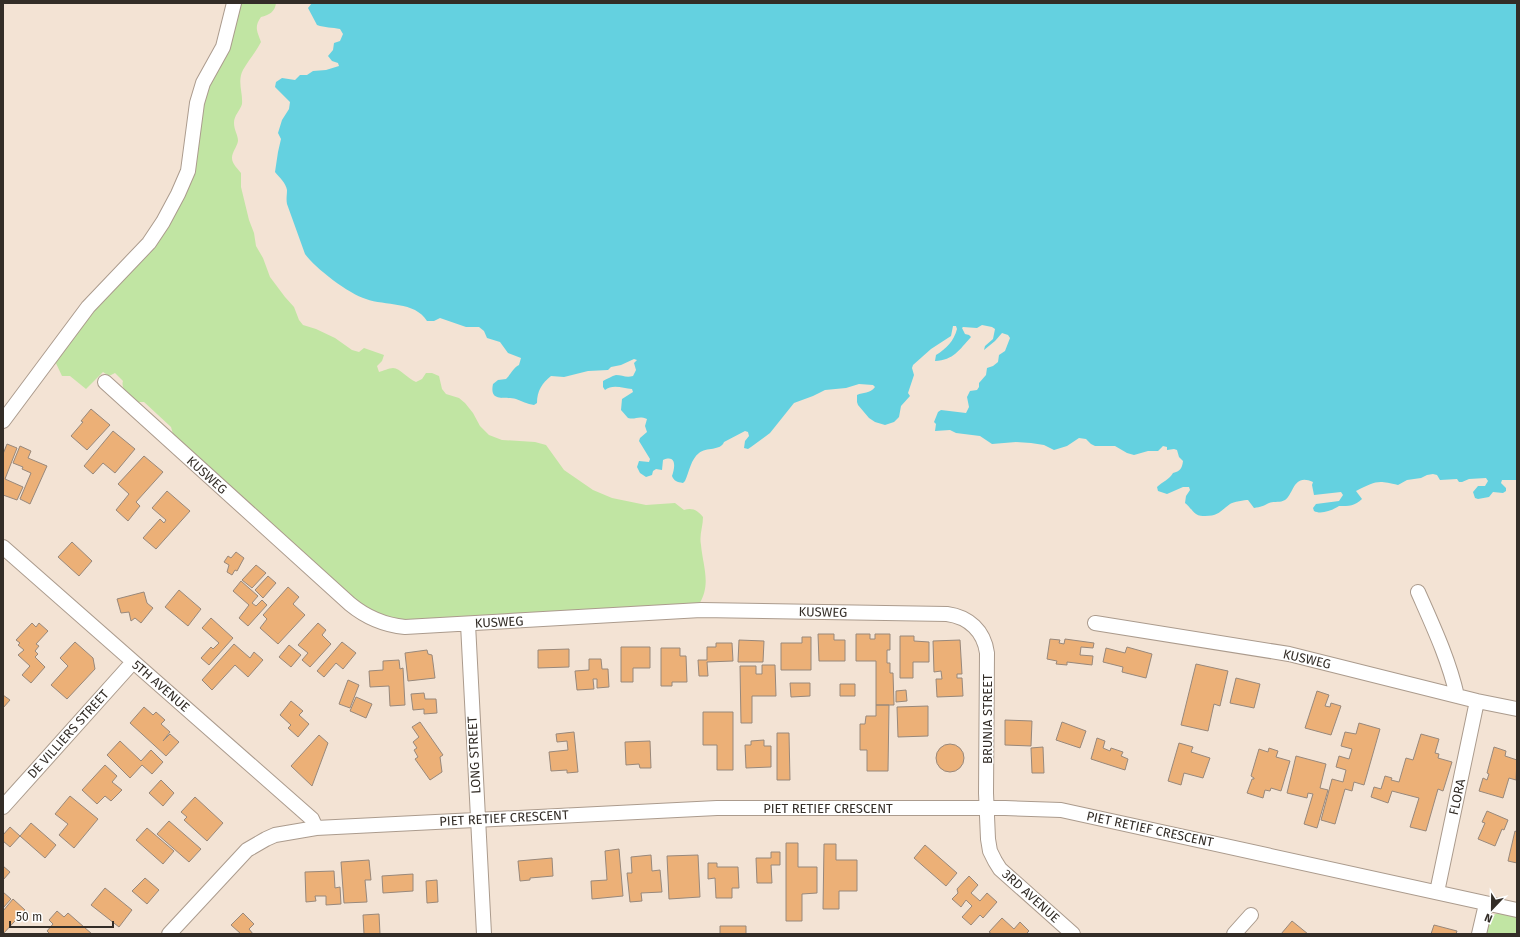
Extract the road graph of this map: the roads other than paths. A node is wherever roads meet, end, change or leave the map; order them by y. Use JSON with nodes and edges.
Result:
{"nodes":[{"id":1,"x":234,"y":3,"type":"edge"},
{"id":2,"x":105,"y":382,"type":"dead end"},
{"id":3,"x":3,"y":421,"type":"edge"},
{"id":4,"x":3,"y":547,"type":"edge"},
{"id":5,"x":1418,"y":592,"type":"dead end"},
{"id":6,"x":1095,"y":623,"type":"dead end"},
{"id":7,"x":468,"y":624,"type":"junction"},
{"id":8,"x":979,"y":631,"type":"joint"},
{"id":9,"x":133,"y":662,"type":"junction"},
{"id":10,"x":1457,"y":696,"type":"junction"},
{"id":11,"x":1477,"y":701,"type":"junction"},
{"id":12,"x":1517,"y":709,"type":"edge"},
{"id":13,"x":3,"y":807,"type":"edge"},
{"id":14,"x":987,"y":808,"type":"junction"},
{"id":15,"x":478,"y":820,"type":"junction"},
{"id":16,"x":316,"y":828,"type":"junction"},
{"id":17,"x":1437,"y":892,"type":"junction"},
{"id":18,"x":1486,"y":904,"type":"junction"},
{"id":19,"x":1517,"y":910,"type":"edge"},
{"id":20,"x":1251,"y":915,"type":"dead end"},
{"id":21,"x":169,"y":934,"type":"edge"},
{"id":22,"x":484,"y":934,"type":"edge"},
{"id":23,"x":1073,"y":934,"type":"edge"},
{"id":24,"x":1234,"y":934,"type":"edge"},
{"id":25,"x":1478,"y":934,"type":"edge"}],
"edges":[{"from":1,"to":3,"type":"street"},
{"from":2,"to":7,"type":"street","name":"KUSWEG"},
{"from":4,"to":9,"type":"street","name":"5TH AVENUE"},
{"from":5,"to":10,"type":"street"},
{"from":6,"to":10,"type":"street","name":"KUSWEG"},
{"from":7,"to":8,"type":"street","name":"KUSWEG"},
{"from":7,"to":15,"type":"street","name":"LONG STREET"},
{"from":8,"to":14,"type":"street","name":"BRUNIA STREET"},
{"from":9,"to":13,"type":"street","name":"DE VILLIERS STREET"},
{"from":9,"to":16,"type":"street","name":"5TH AVENUE"},
{"from":10,"to":11,"type":"street","name":"KUSWEG"},
{"from":11,"to":12,"type":"street","name":"KUSWEG"},
{"from":11,"to":17,"type":"street","name":"FLORA"},
{"from":14,"to":15,"type":"street","name":"PIET RETIEF CRESCENT"},
{"from":14,"to":17,"type":"street","name":"PIET RETIEF CRESCENT"},
{"from":14,"to":23,"type":"street","name":"3RD AVENUE"},
{"from":15,"to":16,"type":"street","name":"PIET RETIEF CRESCENT"},
{"from":15,"to":22,"type":"street","name":"LONG STREET"},
{"from":16,"to":21,"type":"street","name":"PIET RETIEF CRESCENT"},
{"from":17,"to":18,"type":"street","name":"PIET RETIEF CRESCENT"},
{"from":18,"to":19,"type":"street","name":"PIET RETIEF CRESCENT"},
{"from":18,"to":25,"type":"street"},
{"from":20,"to":24,"type":"street"}]}
